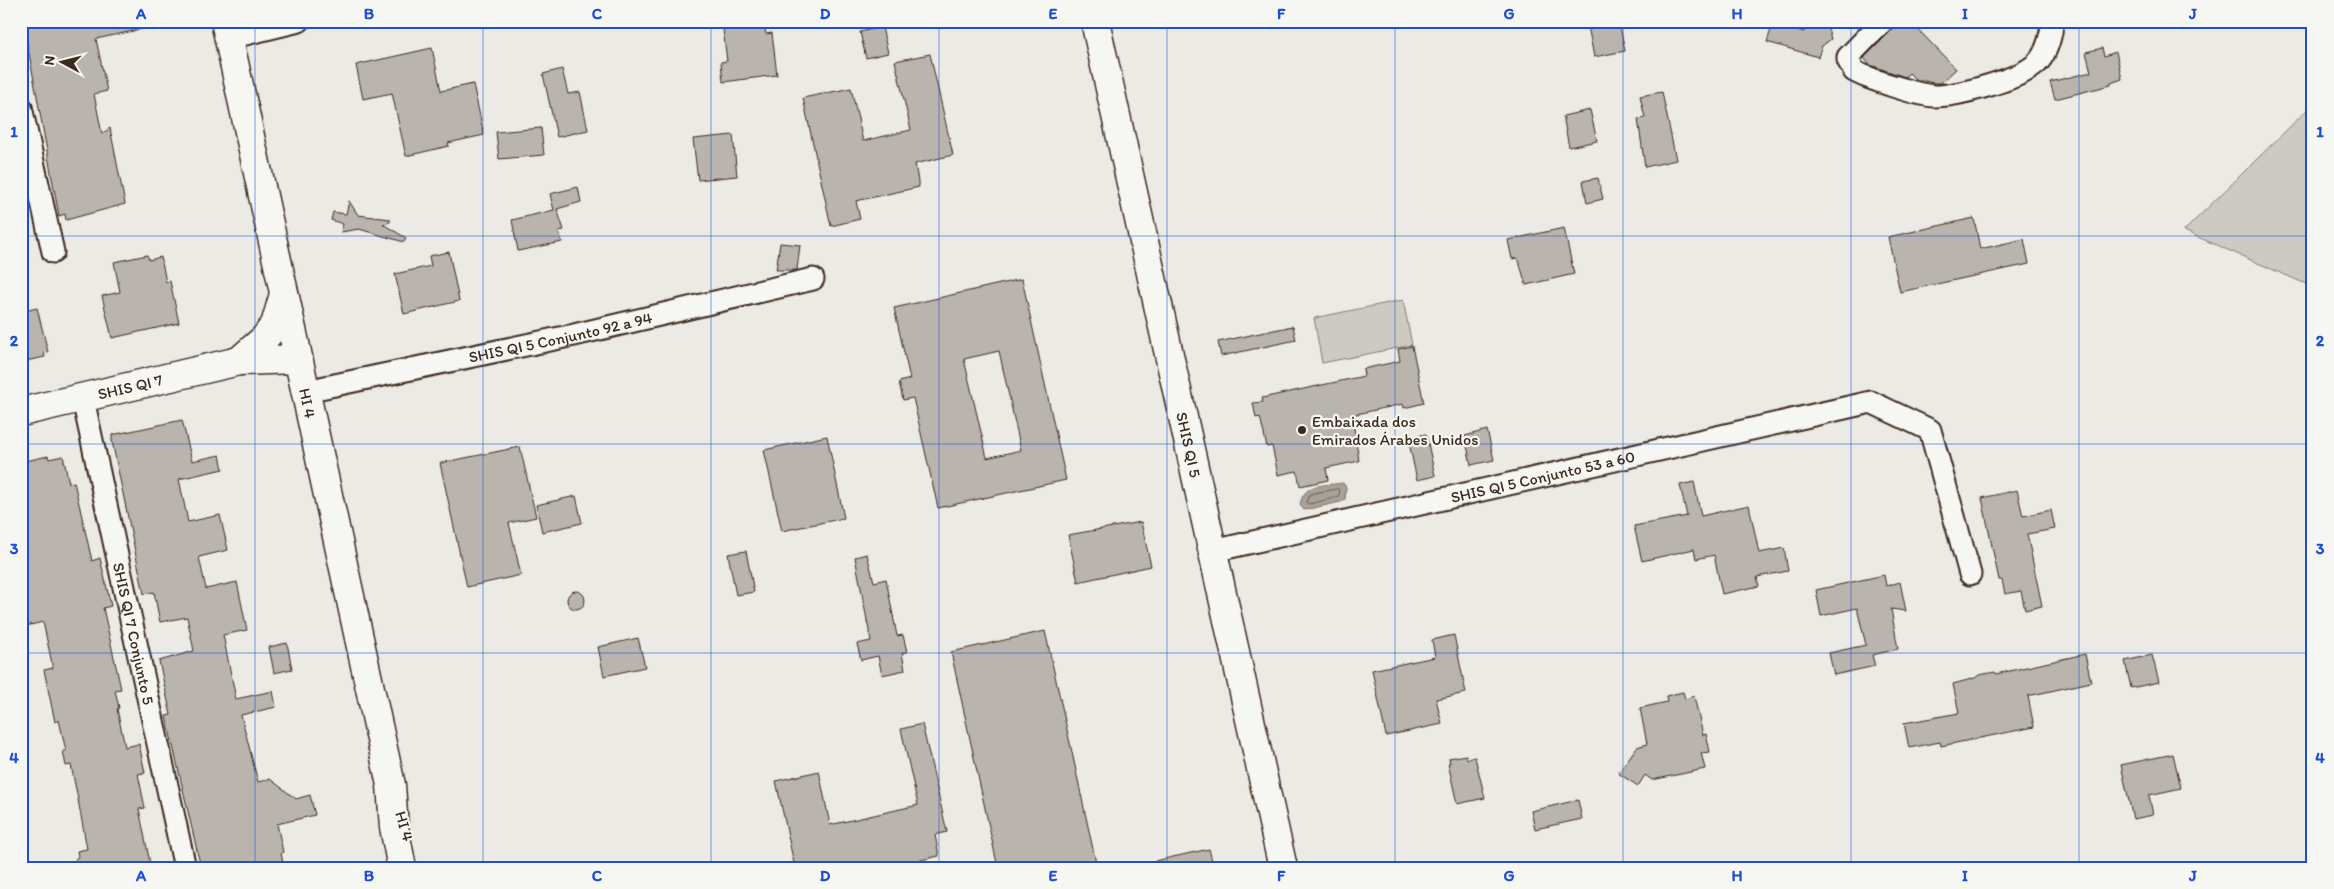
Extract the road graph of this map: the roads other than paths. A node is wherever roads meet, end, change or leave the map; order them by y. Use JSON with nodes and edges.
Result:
{"nodes":[{"id":1,"x":299,"y":21,"type":"edge"},
{"id":2,"x":1095,"y":21,"type":"edge"},
{"id":3,"x":1883,"y":21,"type":"edge"},
{"id":4,"x":2052,"y":21,"type":"edge"},
{"id":5,"x":227,"y":30,"type":"edge"},
{"id":6,"x":21,"y":108,"type":"edge"},
{"id":7,"x":53,"y":252,"type":"dead end"},
{"id":8,"x":814,"y":279,"type":"dead end"},
{"id":9,"x":284,"y":294,"type":"junction"},
{"id":10,"x":298,"y":360,"type":"junction"},
{"id":11,"x":239,"y":361,"type":"junction"},
{"id":12,"x":306,"y":391,"type":"junction"},
{"id":13,"x":83,"y":399,"type":"junction"},
{"id":14,"x":21,"y":412,"type":"edge"},
{"id":15,"x":1213,"y":551,"type":"junction"},
{"id":16,"x":1970,"y":574,"type":"dead end"},
{"id":17,"x":391,"y":785,"type":"junction"},
{"id":18,"x":184,"y":868,"type":"edge"},
{"id":19,"x":402,"y":868,"type":"edge"},
{"id":20,"x":416,"y":868,"type":"edge"},
{"id":21,"x":1283,"y":868,"type":"edge"}],
"edges":[{"from":1,"to":5,"type":"street"},
{"from":2,"to":15,"type":"street","name":"SHIS QI 5"},
{"from":3,"to":4,"type":"street"},
{"from":5,"to":9,"type":"street","name":"HI 4"},
{"from":6,"to":7,"type":"street"},
{"from":8,"to":12,"type":"street","name":"SHIS QI 5 Conjunto 92 a 94"},
{"from":9,"to":10,"type":"street","name":"HI 4"},
{"from":9,"to":11,"type":"street","name":"SHIS QI 7"},
{"from":10,"to":11,"type":"street","name":"SHIS QI 7"},
{"from":10,"to":12,"type":"street","name":"HI 4"},
{"from":11,"to":13,"type":"street","name":"SHIS QI 7"},
{"from":12,"to":17,"type":"street","name":"HI 4"},
{"from":13,"to":14,"type":"street","name":"SHIS QI 7"},
{"from":13,"to":18,"type":"street","name":"SHIS QI 7 Conjunto 5"},
{"from":15,"to":16,"type":"street","name":"SHIS QI 5 Conjunto 53 a 60"},
{"from":15,"to":21,"type":"street","name":"SHIS QI 5"},
{"from":17,"to":19,"type":"street","name":"HI 4"},
{"from":17,"to":20,"type":"street","name":"HI 4"}]}
